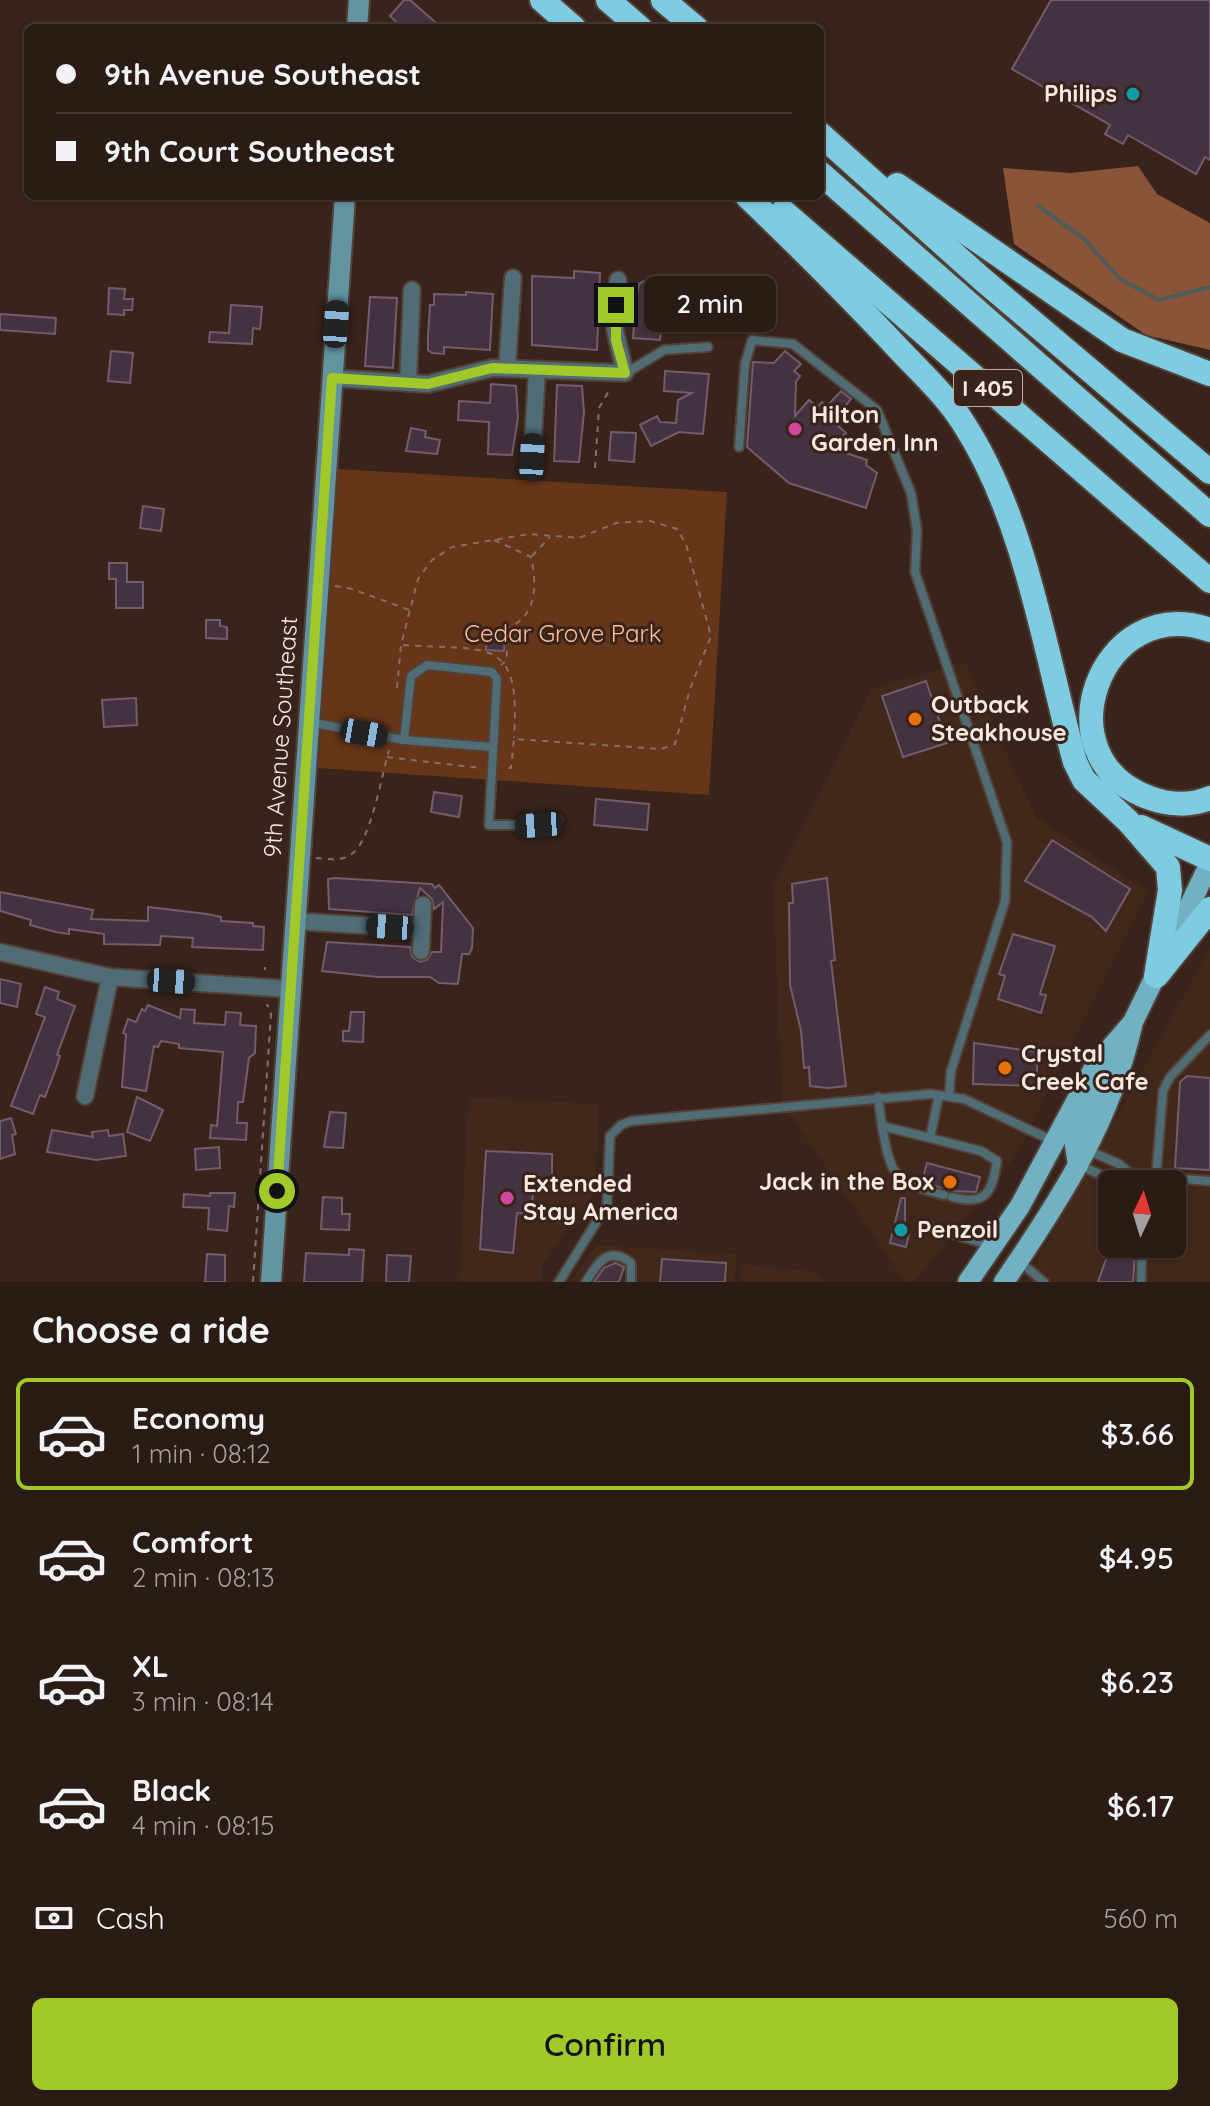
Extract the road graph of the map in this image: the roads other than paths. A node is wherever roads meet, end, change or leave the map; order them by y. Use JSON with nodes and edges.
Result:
{"nodes":[{"id":1,"x":359,"y":0,"type":"edge"},
{"id":2,"x":542,"y":0,"type":"edge"},
{"id":3,"x":558,"y":0,"type":"edge"},
{"id":4,"x":608,"y":0,"type":"edge"},
{"id":5,"x":622,"y":0,"type":"edge"},
{"id":6,"x":663,"y":0,"type":"edge"},
{"id":7,"x":357,"y":24,"type":"edge"},
{"id":8,"x":569,"y":24,"type":"edge"},
{"id":9,"x":585,"y":24,"type":"edge"},
{"id":10,"x":635,"y":24,"type":"edge"},
{"id":11,"x":649,"y":24,"type":"edge"},
{"id":12,"x":691,"y":24,"type":"edge"},
{"id":13,"x":824,"y":136,"type":"edge"},
{"id":14,"x":824,"y":137,"type":"edge"},
{"id":15,"x":824,"y":177,"type":"edge"},
{"id":16,"x":824,"y":188,"type":"edge"},
{"id":17,"x":345,"y":200,"type":"edge"},
{"id":18,"x":751,"y":200,"type":"edge"},
{"id":19,"x":771,"y":200,"type":"edge"},
{"id":20,"x":789,"y":200,"type":"edge"},
{"id":21,"x":513,"y":278,"type":"dead end"},
{"id":22,"x":618,"y":280,"type":"dead end"},
{"id":23,"x":412,"y":290,"type":"dead end"},
{"id":24,"x":708,"y":347,"type":"dead end"},
{"id":25,"x":507,"y":368,"type":"junction"},
{"id":26,"x":537,"y":371,"type":"junction"},
{"id":27,"x":625,"y":373,"type":"junction"},
{"id":28,"x":1210,"y":374,"type":"edge"},
{"id":29,"x":332,"y":378,"type":"junction"},
{"id":30,"x":408,"y":383,"type":"junction"},
{"id":31,"x":739,"y":447,"type":"dead end"},
{"id":32,"x":532,"y":457,"type":"dead end"},
{"id":33,"x":1210,"y":472,"type":"edge"},
{"id":34,"x":1210,"y":515,"type":"edge"},
{"id":35,"x":1210,"y":523,"type":"edge"},
{"id":36,"x":1210,"y":566,"type":"edge"},
{"id":37,"x":1210,"y":581,"type":"edge"},
{"id":38,"x":1210,"y":630,"type":"edge"},
{"id":39,"x":308,"y":722,"type":"junction"},
{"id":40,"x":404,"y":740,"type":"junction"},
{"id":41,"x":492,"y":747,"type":"junction"},
{"id":42,"x":1210,"y":798,"type":"edge"},
{"id":43,"x":558,"y":820,"type":"dead end"},
{"id":44,"x":1128,"y":821,"type":"junction"},
{"id":45,"x":1210,"y":861,"type":"edge"},
{"id":46,"x":423,"y":905,"type":"dead end"},
{"id":47,"x":1210,"y":909,"type":"edge"},
{"id":48,"x":294,"y":921,"type":"junction"},
{"id":49,"x":422,"y":929,"type":"junction"},
{"id":50,"x":421,"y":951,"type":"dead end"},
{"id":51,"x":0,"y":952,"type":"edge"},
{"id":52,"x":1156,"y":976,"type":"junction"},
{"id":53,"x":110,"y":977,"type":"junction"},
{"id":54,"x":289,"y":989,"type":"junction"},
{"id":55,"x":1133,"y":1022,"type":"junction"},
{"id":56,"x":1210,"y":1035,"type":"edge"},
{"id":57,"x":944,"y":1095,"type":"junction"},
{"id":58,"x":85,"y":1096,"type":"dead end"},
{"id":59,"x":878,"y":1097,"type":"junction"},
{"id":60,"x":882,"y":1126,"type":"junction"},
{"id":61,"x":930,"y":1138,"type":"junction"},
{"id":62,"x":1053,"y":1141,"type":"junction"},
{"id":63,"x":1082,"y":1157,"type":"junction"},
{"id":64,"x":1100,"y":1170,"type":"edge"},
{"id":65,"x":1126,"y":1170,"type":"edge"},
{"id":66,"x":1157,"y":1170,"type":"edge"},
{"id":67,"x":1186,"y":1179,"type":"edge"},
{"id":68,"x":1210,"y":1181,"type":"edge"},
{"id":69,"x":930,"y":1227,"type":"dead end"},
{"id":70,"x":993,"y":1246,"type":"junction"},
{"id":71,"x":1142,"y":1258,"type":"edge"},
{"id":72,"x":1013,"y":1275,"type":"edge"},
{"id":73,"x":271,"y":1282,"type":"edge"},
{"id":74,"x":559,"y":1282,"type":"edge"},
{"id":75,"x":586,"y":1282,"type":"edge"},
{"id":76,"x":631,"y":1282,"type":"edge"},
{"id":77,"x":968,"y":1282,"type":"edge"},
{"id":78,"x":1044,"y":1282,"type":"edge"},
{"id":79,"x":1141,"y":1282,"type":"edge"}],
"edges":[{"from":1,"to":7,"type":"main road"},
{"from":2,"to":8,"type":"highway"},
{"from":3,"to":9,"type":"highway"},
{"from":4,"to":10,"type":"highway"},
{"from":5,"to":11,"type":"highway"},
{"from":6,"to":12,"type":"highway"},
{"from":13,"to":28,"type":"highway"},
{"from":14,"to":33,"type":"highway"},
{"from":15,"to":34,"type":"highway","number":"I 405"},
{"from":16,"to":35,"type":"highway","number":"I 405"},
{"from":17,"to":29,"type":"main road","name":"9th Avenue Southeast"},
{"from":18,"to":44,"type":"highway"},
{"from":19,"to":37,"type":"highway","number":"I 405"},
{"from":20,"to":36,"type":"highway","number":"I 405"},
{"from":21,"to":25,"type":"street"},
{"from":22,"to":27,"type":"street"},
{"from":23,"to":30,"type":"street"},
{"from":24,"to":27,"type":"lane"},
{"from":25,"to":26,"type":"street"},
{"from":25,"to":30,"type":"street"},
{"from":26,"to":27,"type":"street"},
{"from":26,"to":32,"type":"street"},
{"from":29,"to":30,"type":"street"},
{"from":29,"to":39,"type":"main road","name":"9th Avenue Southeast"},
{"from":31,"to":57,"type":"lane"},
{"from":38,"to":42,"type":"highway"},
{"from":39,"to":40,"type":"lane"},
{"from":39,"to":48,"type":"main road","name":"9th Avenue Southeast"},
{"from":40,"to":41,"type":"lane"},
{"from":40,"to":41,"type":"lane"},
{"from":41,"to":43,"type":"lane"},
{"from":44,"to":45,"type":"highway"},
{"from":44,"to":52,"type":"highway"},
{"from":45,"to":52,"type":"main road"},
{"from":46,"to":49,"type":"street"},
{"from":47,"to":52,"type":"highway"},
{"from":48,"to":49,"type":"street"},
{"from":48,"to":54,"type":"main road","name":"9th Avenue Southeast"},
{"from":49,"to":50,"type":"street"},
{"from":51,"to":53,"type":"street"},
{"from":52,"to":55,"type":"main road"},
{"from":53,"to":54,"type":"street"},
{"from":53,"to":58,"type":"street"},
{"from":54,"to":73,"type":"main road","name":"9th Avenue Southeast"},
{"from":55,"to":62,"type":"main road"},
{"from":55,"to":63,"type":"main road"},
{"from":56,"to":66,"type":"lane"},
{"from":57,"to":59,"type":"lane"},
{"from":57,"to":61,"type":"lane"},
{"from":57,"to":62,"type":"lane"},
{"from":59,"to":60,"type":"lane"},
{"from":59,"to":74,"type":"lane"},
{"from":60,"to":61,"type":"lane"},
{"from":60,"to":61,"type":"lane"},
{"from":62,"to":70,"type":"main road"},
{"from":63,"to":64,"type":"lane"},
{"from":63,"to":65,"type":"lane"},
{"from":63,"to":72,"type":"main road"},
{"from":67,"to":68,"type":"lane"},
{"from":69,"to":70,"type":"lane"},
{"from":70,"to":77,"type":"main road"},
{"from":71,"to":79,"type":"lane"},
{"from":72,"to":78,"type":"lane"},
{"from":75,"to":76,"type":"lane"}]}
